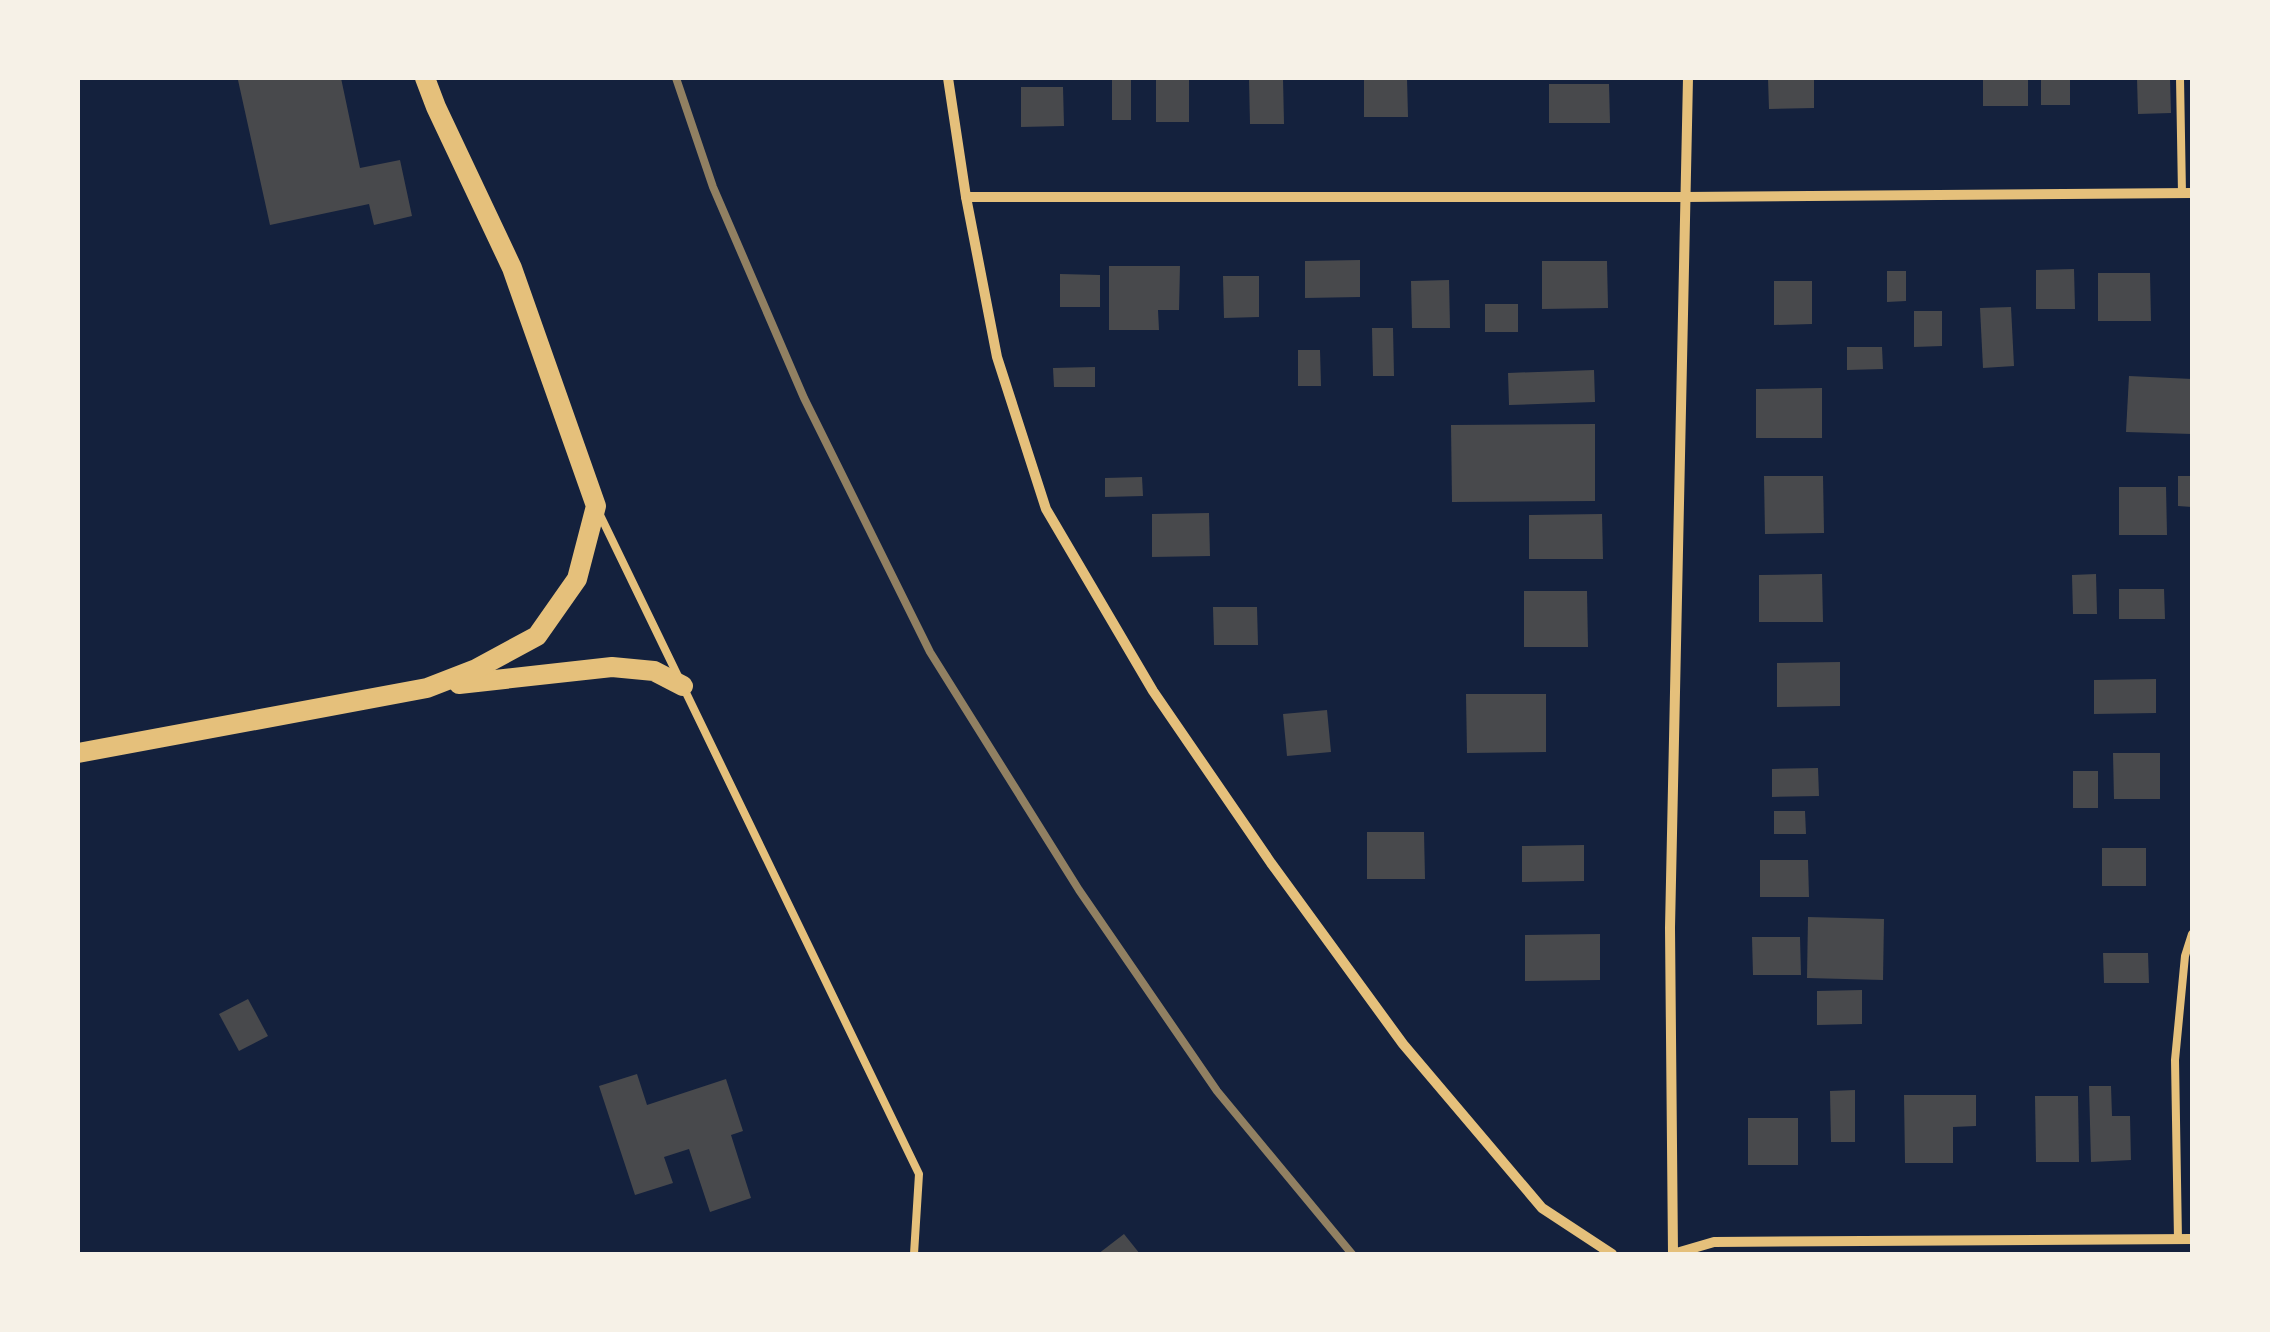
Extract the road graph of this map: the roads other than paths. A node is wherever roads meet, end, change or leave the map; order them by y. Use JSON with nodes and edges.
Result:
{"nodes":[{"id":1,"x":426,"y":78,"type":"edge"},
{"id":2,"x":948,"y":78,"type":"edge"},
{"id":3,"x":1688,"y":78,"type":"edge"},
{"id":4,"x":2180,"y":78,"type":"edge"},
{"id":5,"x":2187,"y":194,"type":"edge"},
{"id":6,"x":966,"y":196,"type":"junction"},
{"id":7,"x":1686,"y":197,"type":"junction"},
{"id":8,"x":596,"y":506,"type":"junction"},
{"id":9,"x":682,"y":686,"type":"junction"},
{"id":10,"x":427,"y":688,"type":"junction"},
{"id":11,"x":78,"y":752,"type":"edge"},
{"id":12,"x":2192,"y":934,"type":"edge"},
{"id":13,"x":2192,"y":1239,"type":"edge"},
{"id":14,"x":2178,"y":1240,"type":"junction"},
{"id":15,"x":914,"y":1254,"type":"edge"},
{"id":16,"x":1612,"y":1254,"type":"edge"},
{"id":17,"x":1673,"y":1254,"type":"edge"}],
"edges":[{"from":1,"to":8,"type":"main road"},
{"from":2,"to":6,"type":"street"},
{"from":3,"to":7,"type":"street"},
{"from":4,"to":5,"type":"lane"},
{"from":5,"to":7,"type":"street"},
{"from":6,"to":7,"type":"street"},
{"from":6,"to":16,"type":"street"},
{"from":7,"to":17,"type":"street"},
{"from":8,"to":9,"type":"lane"},
{"from":8,"to":10,"type":"main road"},
{"from":9,"to":10,"type":"main road"},
{"from":9,"to":15,"type":"lane"},
{"from":10,"to":11,"type":"main road"},
{"from":12,"to":14,"type":"lane"},
{"from":13,"to":14,"type":"street"},
{"from":14,"to":17,"type":"street"}]}
